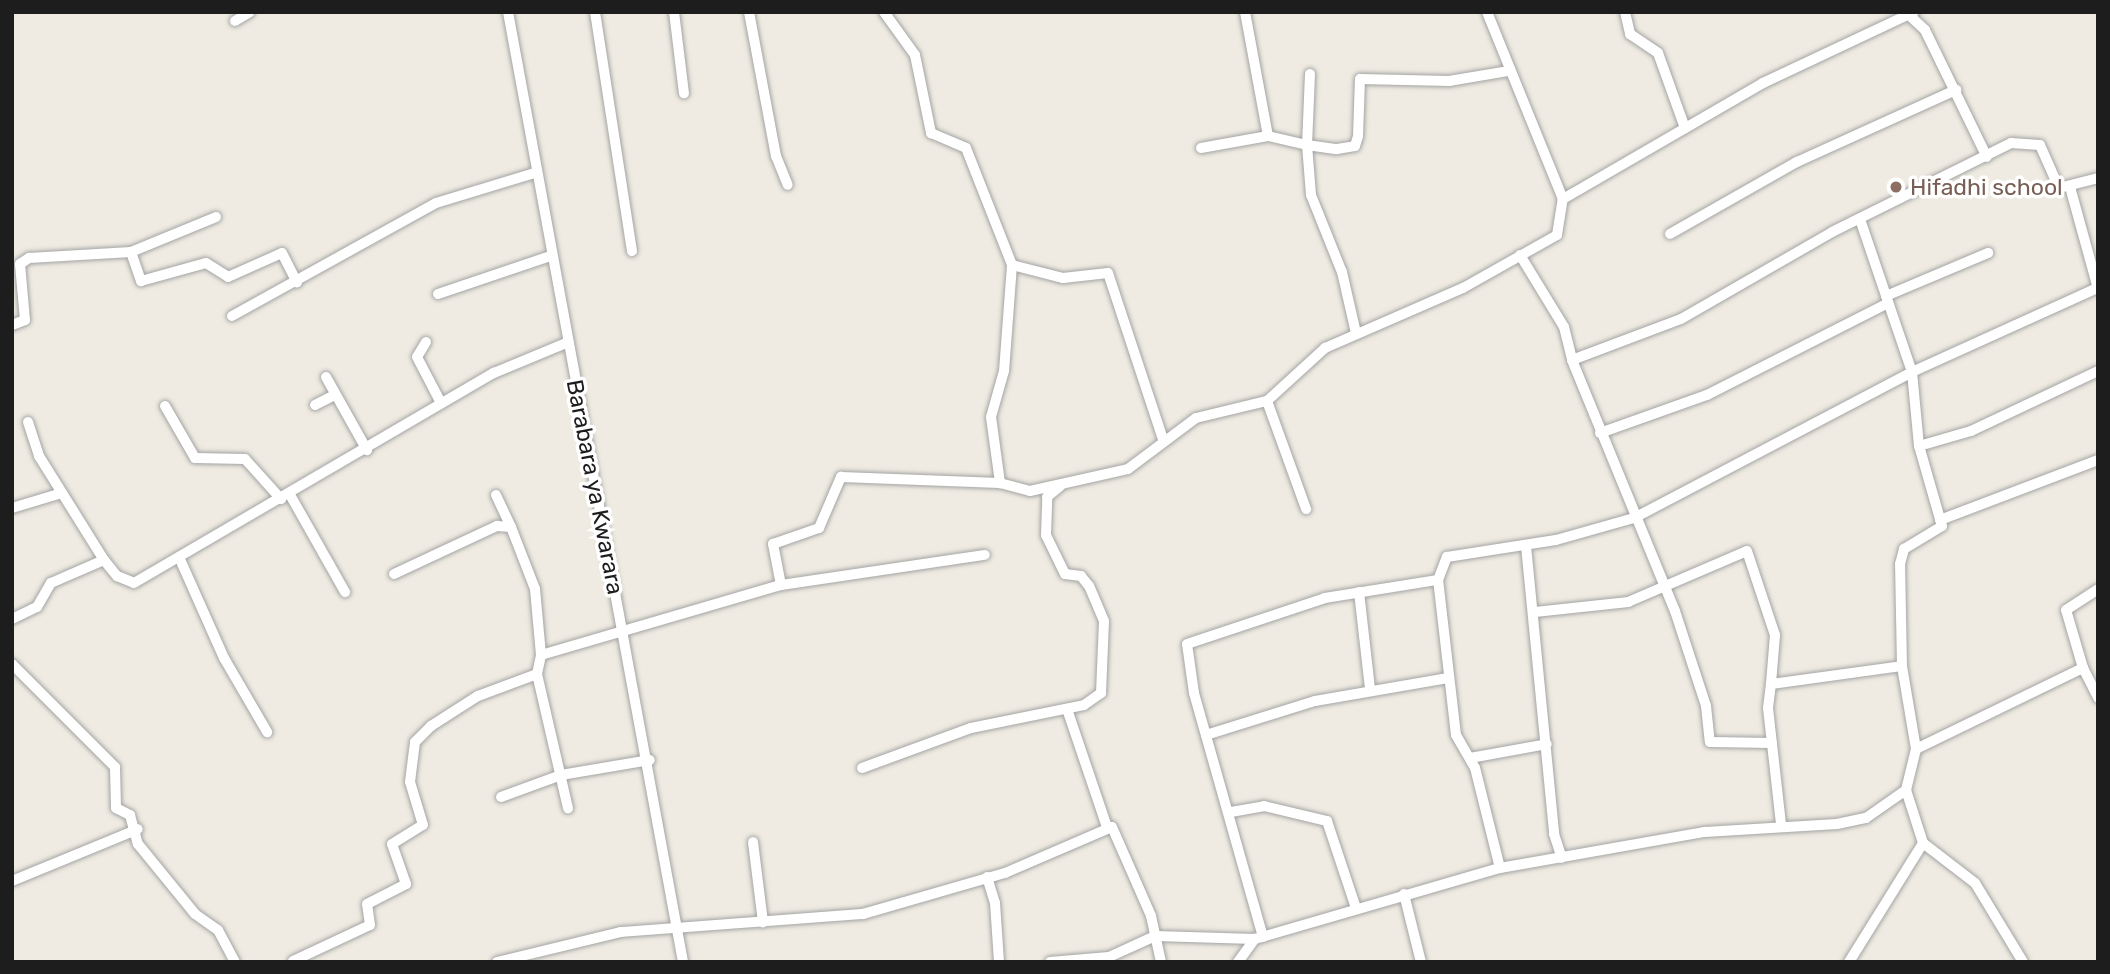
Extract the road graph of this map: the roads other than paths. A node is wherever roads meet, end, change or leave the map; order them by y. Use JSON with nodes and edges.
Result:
{"nodes":[{"id":1,"x":250,"y":12,"type":"edge"},
{"id":2,"x":508,"y":12,"type":"edge"},
{"id":3,"x":595,"y":12,"type":"edge"},
{"id":4,"x":674,"y":12,"type":"edge"},
{"id":5,"x":749,"y":12,"type":"edge"},
{"id":6,"x":884,"y":12,"type":"edge"},
{"id":7,"x":1245,"y":12,"type":"edge"},
{"id":8,"x":1487,"y":12,"type":"edge"},
{"id":9,"x":1625,"y":12,"type":"edge"},
{"id":10,"x":1911,"y":14,"type":"edge"},
{"id":11,"x":235,"y":20,"type":"dead end"},
{"id":12,"x":1509,"y":71,"type":"junction"},
{"id":13,"x":1310,"y":74,"type":"dead end"},
{"id":14,"x":1956,"y":90,"type":"junction"},
{"id":15,"x":684,"y":93,"type":"dead end"},
{"id":16,"x":1685,"y":128,"type":"junction"},
{"id":17,"x":1268,"y":136,"type":"junction"},
{"id":18,"x":1307,"y":145,"type":"junction"},
{"id":19,"x":1201,"y":148,"type":"dead end"},
{"id":20,"x":1987,"y":157,"type":"junction"},
{"id":21,"x":535,"y":173,"type":"junction"},
{"id":22,"x":2098,"y":178,"type":"edge"},
{"id":23,"x":788,"y":185,"type":"dead end"},
{"id":24,"x":2070,"y":187,"type":"junction"},
{"id":25,"x":1563,"y":199,"type":"junction"},
{"id":26,"x":216,"y":217,"type":"dead end"},
{"id":27,"x":1861,"y":222,"type":"junction"},
{"id":28,"x":1671,"y":234,"type":"dead end"},
{"id":29,"x":632,"y":251,"type":"dead end"},
{"id":30,"x":131,"y":253,"type":"junction"},
{"id":31,"x":1988,"y":253,"type":"dead end"},
{"id":32,"x":1520,"y":255,"type":"junction"},
{"id":33,"x":550,"y":256,"type":"junction"},
{"id":34,"x":2095,"y":263,"type":"edge"},
{"id":35,"x":1012,"y":265,"type":"junction"},
{"id":36,"x":297,"y":282,"type":"junction"},
{"id":37,"x":2098,"y":289,"type":"edge"},
{"id":38,"x":438,"y":293,"type":"dead end"},
{"id":39,"x":1887,"y":300,"type":"junction"},
{"id":40,"x":232,"y":316,"type":"dead end"},
{"id":41,"x":12,"y":325,"type":"edge"},
{"id":42,"x":1356,"y":333,"type":"junction"},
{"id":43,"x":426,"y":342,"type":"dead end"},
{"id":44,"x":566,"y":343,"type":"junction"},
{"id":45,"x":1572,"y":360,"type":"junction"},
{"id":46,"x":2098,"y":371,"type":"edge"},
{"id":47,"x":1912,"y":372,"type":"junction"},
{"id":48,"x":326,"y":377,"type":"dead end"},
{"id":49,"x":335,"y":395,"type":"junction"},
{"id":50,"x":1267,"y":401,"type":"junction"},
{"id":51,"x":441,"y":403,"type":"junction"},
{"id":52,"x":315,"y":405,"type":"dead end"},
{"id":53,"x":165,"y":406,"type":"dead end"},
{"id":54,"x":27,"y":422,"type":"dead end"},
{"id":55,"x":1600,"y":433,"type":"junction"},
{"id":56,"x":1163,"y":439,"type":"junction"},
{"id":57,"x":1919,"y":446,"type":"junction"},
{"id":58,"x":368,"y":450,"type":"junction"},
{"id":59,"x":2098,"y":460,"type":"edge"},
{"id":60,"x":1000,"y":482,"type":"junction"},
{"id":61,"x":1060,"y":486,"type":"junction"},
{"id":62,"x":61,"y":493,"type":"junction"},
{"id":63,"x":496,"y":495,"type":"dead end"},
{"id":64,"x":285,"y":496,"type":"junction"},
{"id":65,"x":12,"y":508,"type":"edge"},
{"id":66,"x":1306,"y":509,"type":"dead end"},
{"id":67,"x":1634,"y":518,"type":"junction"},
{"id":68,"x":1940,"y":520,"type":"junction"},
{"id":69,"x":511,"y":527,"type":"junction"},
{"id":70,"x":1526,"y":546,"type":"junction"},
{"id":71,"x":985,"y":555,"type":"dead end"},
{"id":72,"x":179,"y":557,"type":"junction"},
{"id":73,"x":104,"y":560,"type":"junction"},
{"id":74,"x":394,"y":574,"type":"dead end"},
{"id":75,"x":1438,"y":580,"type":"junction"},
{"id":76,"x":781,"y":585,"type":"junction"},
{"id":77,"x":1664,"y":586,"type":"junction"},
{"id":78,"x":2098,"y":589,"type":"edge"},
{"id":79,"x":345,"y":592,"type":"dead end"},
{"id":80,"x":1359,"y":592,"type":"junction"},
{"id":81,"x":1535,"y":612,"type":"junction"},
{"id":82,"x":12,"y":620,"type":"edge"},
{"id":83,"x":625,"y":634,"type":"junction"},
{"id":84,"x":541,"y":655,"type":"junction"},
{"id":85,"x":12,"y":664,"type":"edge"},
{"id":86,"x":1902,"y":666,"type":"junction"},
{"id":87,"x":2083,"y":668,"type":"junction"},
{"id":88,"x":537,"y":674,"type":"junction"},
{"id":89,"x":1448,"y":678,"type":"junction"},
{"id":90,"x":1772,"y":684,"type":"junction"},
{"id":91,"x":1370,"y":688,"type":"junction"},
{"id":92,"x":2098,"y":698,"type":"edge"},
{"id":93,"x":1067,"y":709,"type":"junction"},
{"id":94,"x":267,"y":732,"type":"dead end"},
{"id":95,"x":1206,"y":735,"type":"junction"},
{"id":96,"x":1772,"y":743,"type":"junction"},
{"id":97,"x":1547,"y":744,"type":"junction"},
{"id":98,"x":1916,"y":749,"type":"junction"},
{"id":99,"x":1471,"y":758,"type":"junction"},
{"id":100,"x":650,"y":760,"type":"junction"},
{"id":101,"x":862,"y":768,"type":"dead end"},
{"id":102,"x":561,"y":775,"type":"junction"},
{"id":103,"x":1906,"y":790,"type":"junction"},
{"id":104,"x":501,"y":797,"type":"dead end"},
{"id":105,"x":568,"y":808,"type":"dead end"},
{"id":106,"x":1231,"y":813,"type":"junction"},
{"id":107,"x":1781,"y":824,"type":"junction"},
{"id":108,"x":1107,"y":827,"type":"junction"},
{"id":109,"x":138,"y":829,"type":"junction"},
{"id":110,"x":753,"y":842,"type":"dead end"},
{"id":111,"x":1923,"y":843,"type":"junction"},
{"id":112,"x":1562,"y":858,"type":"junction"},
{"id":113,"x":1500,"y":867,"type":"junction"},
{"id":114,"x":987,"y":877,"type":"junction"},
{"id":115,"x":12,"y":881,"type":"edge"},
{"id":116,"x":1404,"y":894,"type":"junction"},
{"id":117,"x":1356,"y":908,"type":"junction"},
{"id":118,"x":763,"y":922,"type":"junction"},
{"id":119,"x":676,"y":925,"type":"junction"},
{"id":120,"x":1155,"y":936,"type":"junction"},
{"id":121,"x":1259,"y":938,"type":"junction"},
{"id":122,"x":1110,"y":959,"type":"edge"},
{"id":123,"x":235,"y":962,"type":"edge"},
{"id":124,"x":293,"y":962,"type":"edge"},
{"id":125,"x":497,"y":962,"type":"edge"},
{"id":126,"x":683,"y":962,"type":"edge"},
{"id":127,"x":999,"y":962,"type":"edge"},
{"id":128,"x":1050,"y":962,"type":"edge"},
{"id":129,"x":1161,"y":962,"type":"edge"},
{"id":130,"x":1238,"y":962,"type":"edge"},
{"id":131,"x":1421,"y":962,"type":"edge"},
{"id":132,"x":1849,"y":962,"type":"edge"},
{"id":133,"x":2023,"y":962,"type":"edge"}],
"edges":[{"from":1,"to":11,"type":"street"},
{"from":2,"to":21,"type":"street","name":"Barabara ya Kwarara"},
{"from":3,"to":29,"type":"street"},
{"from":4,"to":15,"type":"street"},
{"from":5,"to":23,"type":"street"},
{"from":6,"to":35,"type":"street"},
{"from":7,"to":17,"type":"street"},
{"from":8,"to":12,"type":"street"},
{"from":9,"to":16,"type":"street"},
{"from":10,"to":14,"type":"street"},
{"from":10,"to":16,"type":"street"},
{"from":12,"to":18,"type":"street"},
{"from":12,"to":25,"type":"street"},
{"from":13,"to":18,"type":"street"},
{"from":14,"to":20,"type":"street"},
{"from":14,"to":28,"type":"street"},
{"from":16,"to":25,"type":"street"},
{"from":17,"to":18,"type":"street"},
{"from":17,"to":19,"type":"street"},
{"from":18,"to":42,"type":"street"},
{"from":20,"to":24,"type":"street"},
{"from":20,"to":27,"type":"street"},
{"from":21,"to":33,"type":"street","name":"Barabara ya Kwarara"},
{"from":21,"to":36,"type":"street"},
{"from":22,"to":24,"type":"street"},
{"from":24,"to":34,"type":"street"},
{"from":25,"to":32,"type":"street"},
{"from":26,"to":30,"type":"street"},
{"from":27,"to":39,"type":"street"},
{"from":27,"to":45,"type":"street"},
{"from":30,"to":36,"type":"street"},
{"from":30,"to":41,"type":"street"},
{"from":31,"to":39,"type":"street"},
{"from":32,"to":42,"type":"street"},
{"from":32,"to":45,"type":"street"},
{"from":33,"to":38,"type":"street"},
{"from":33,"to":44,"type":"street","name":"Barabara ya Kwarara"},
{"from":34,"to":37,"type":"street"},
{"from":35,"to":56,"type":"street"},
{"from":35,"to":60,"type":"street"},
{"from":36,"to":40,"type":"street"},
{"from":37,"to":47,"type":"street"},
{"from":39,"to":47,"type":"street"},
{"from":39,"to":55,"type":"street"},
{"from":42,"to":50,"type":"street"},
{"from":43,"to":51,"type":"street"},
{"from":44,"to":51,"type":"street"},
{"from":44,"to":83,"type":"street","name":"Barabara ya Kwarara"},
{"from":45,"to":55,"type":"street"},
{"from":46,"to":57,"type":"street"},
{"from":47,"to":57,"type":"street"},
{"from":47,"to":67,"type":"street"},
{"from":48,"to":49,"type":"street"},
{"from":49,"to":52,"type":"street"},
{"from":49,"to":58,"type":"street"},
{"from":50,"to":56,"type":"street"},
{"from":50,"to":66,"type":"street"},
{"from":51,"to":58,"type":"street"},
{"from":53,"to":64,"type":"street"},
{"from":54,"to":62,"type":"street"},
{"from":55,"to":67,"type":"street"},
{"from":56,"to":61,"type":"street"},
{"from":57,"to":68,"type":"street"},
{"from":58,"to":64,"type":"street"},
{"from":59,"to":68,"type":"street"},
{"from":60,"to":61,"type":"street"},
{"from":60,"to":76,"type":"street"},
{"from":61,"to":93,"type":"street"},
{"from":62,"to":65,"type":"street"},
{"from":62,"to":73,"type":"street"},
{"from":63,"to":69,"type":"street"},
{"from":64,"to":72,"type":"street"},
{"from":64,"to":79,"type":"street"},
{"from":67,"to":70,"type":"street"},
{"from":67,"to":77,"type":"street"},
{"from":68,"to":86,"type":"street"},
{"from":69,"to":74,"type":"street"},
{"from":69,"to":84,"type":"street"},
{"from":70,"to":75,"type":"street"},
{"from":70,"to":81,"type":"street"},
{"from":71,"to":76,"type":"street"},
{"from":72,"to":73,"type":"street"},
{"from":72,"to":94,"type":"street"},
{"from":73,"to":82,"type":"street"},
{"from":75,"to":80,"type":"street"},
{"from":75,"to":89,"type":"street"},
{"from":76,"to":83,"type":"street"},
{"from":77,"to":81,"type":"street"},
{"from":77,"to":90,"type":"street"},
{"from":77,"to":96,"type":"street"},
{"from":78,"to":87,"type":"street"},
{"from":80,"to":91,"type":"street"},
{"from":80,"to":95,"type":"street"},
{"from":81,"to":97,"type":"street"},
{"from":83,"to":84,"type":"street"},
{"from":83,"to":100,"type":"street","name":"Barabara ya Kwarara"},
{"from":84,"to":88,"type":"street"},
{"from":85,"to":109,"type":"street"},
{"from":86,"to":90,"type":"street"},
{"from":86,"to":98,"type":"street"},
{"from":87,"to":92,"type":"street"},
{"from":87,"to":98,"type":"street"},
{"from":88,"to":102,"type":"street"},
{"from":88,"to":124,"type":"street"},
{"from":89,"to":91,"type":"street"},
{"from":89,"to":99,"type":"street"},
{"from":90,"to":96,"type":"street"},
{"from":91,"to":95,"type":"street"},
{"from":93,"to":101,"type":"street"},
{"from":93,"to":108,"type":"street"},
{"from":95,"to":106,"type":"street"},
{"from":96,"to":107,"type":"street"},
{"from":97,"to":99,"type":"street"},
{"from":97,"to":112,"type":"street"},
{"from":98,"to":103,"type":"street"},
{"from":99,"to":113,"type":"street"},
{"from":100,"to":102,"type":"street"},
{"from":100,"to":119,"type":"street","name":"Barabara ya Kwarara"},
{"from":102,"to":104,"type":"street"},
{"from":102,"to":105,"type":"street"},
{"from":103,"to":107,"type":"street"},
{"from":103,"to":111,"type":"street"},
{"from":106,"to":117,"type":"street"},
{"from":106,"to":121,"type":"street"},
{"from":107,"to":112,"type":"street"},
{"from":108,"to":114,"type":"street"},
{"from":108,"to":120,"type":"street"},
{"from":109,"to":115,"type":"street"},
{"from":109,"to":123,"type":"street"},
{"from":110,"to":118,"type":"street"},
{"from":111,"to":132,"type":"street"},
{"from":111,"to":133,"type":"street"},
{"from":112,"to":113,"type":"street"},
{"from":113,"to":116,"type":"street"},
{"from":114,"to":118,"type":"street"},
{"from":114,"to":127,"type":"street"},
{"from":116,"to":117,"type":"street"},
{"from":116,"to":131,"type":"street"},
{"from":117,"to":121,"type":"street"},
{"from":118,"to":119,"type":"street"},
{"from":119,"to":125,"type":"street"},
{"from":119,"to":126,"type":"street","name":"Barabara ya Kwarara"},
{"from":120,"to":121,"type":"street"},
{"from":120,"to":122,"type":"street"},
{"from":120,"to":129,"type":"street"},
{"from":121,"to":130,"type":"street"},
{"from":122,"to":128,"type":"street"}]}
